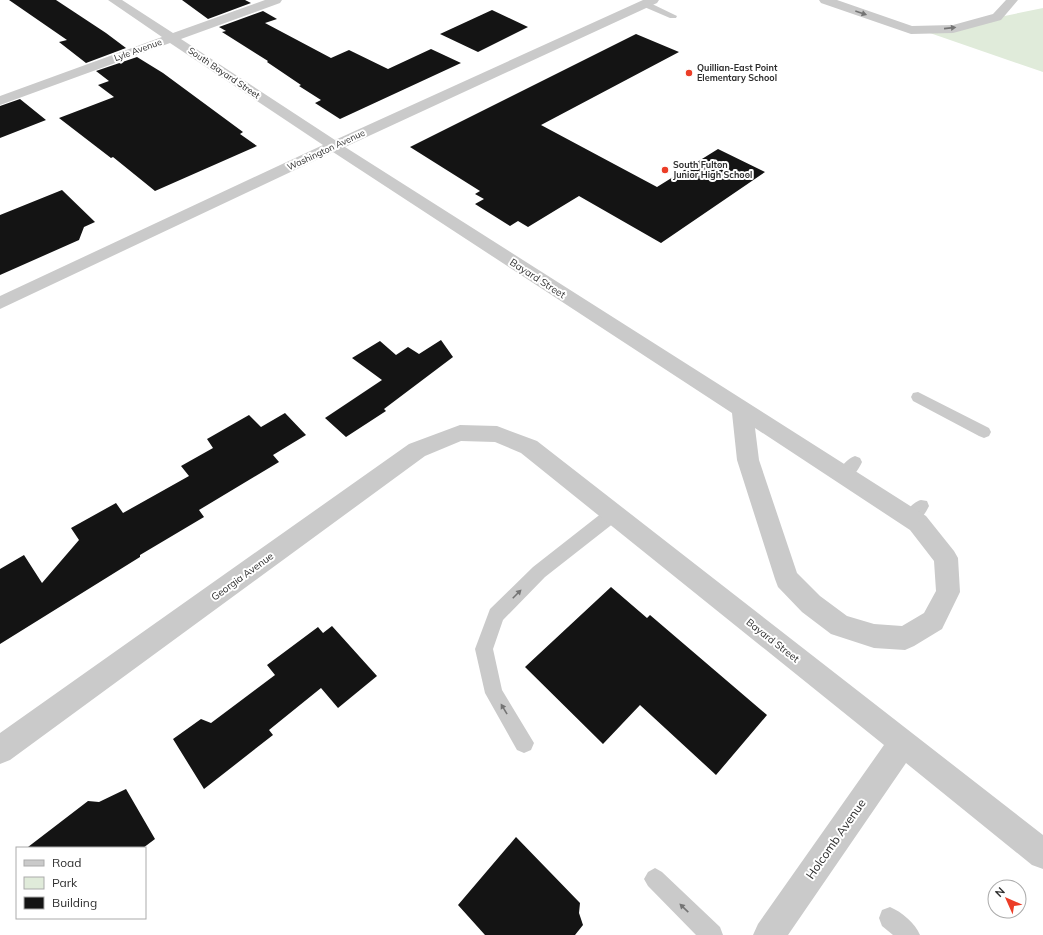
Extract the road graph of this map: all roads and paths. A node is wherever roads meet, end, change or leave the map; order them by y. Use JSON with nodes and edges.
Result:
{"nodes":[{"id":1,"x":114,"y":0,"type":"edge"},
{"id":2,"x":276,"y":0,"type":"edge"},
{"id":3,"x":825,"y":0,"type":"edge"},
{"id":4,"x":1012,"y":0,"type":"edge"},
{"id":5,"x":649,"y":2,"type":"edge"},
{"id":6,"x":673,"y":16,"type":"dead end"},
{"id":7,"x":171,"y":38,"type":"junction"},
{"id":8,"x":0,"y":101,"type":"edge"},
{"id":9,"x":334,"y":146,"type":"junction"},
{"id":10,"x":0,"y":303,"type":"edge"},
{"id":11,"x":918,"y":397,"type":"dead end"},
{"id":12,"x":742,"y":410,"type":"junction"},
{"id":13,"x":984,"y":432,"type":"dead end"},
{"id":14,"x":497,"y":434,"type":"joint"},
{"id":15,"x":613,"y":514,"type":"junction"},
{"id":16,"x":524,"y":743,"type":"dead end"},
{"id":17,"x":903,"y":743,"type":"junction"},
{"id":18,"x":0,"y":750,"type":"edge"},
{"id":19,"x":1043,"y":854,"type":"edge"},
{"id":20,"x":655,"y":879,"type":"dead end"},
{"id":21,"x":890,"y":918,"type":"dead end"},
{"id":22,"x":712,"y":935,"type":"edge"},
{"id":23,"x":769,"y":935,"type":"edge"},
{"id":24,"x":909,"y":935,"type":"edge"}],
"edges":[{"from":1,"to":7,"type":"street","name":"South Bayard Street"},
{"from":2,"to":7,"type":"street","name":"Lyle Avenue"},
{"from":3,"to":4,"type":"street","one_way":true},
{"from":5,"to":6,"type":"lane"},
{"from":5,"to":9,"type":"street","name":"Washington Avenue"},
{"from":7,"to":8,"type":"street","name":"Lyle Avenue"},
{"from":7,"to":9,"type":"street","name":"South Bayard Street"},
{"from":9,"to":10,"type":"street","name":"Washington Avenue"},
{"from":9,"to":12,"type":"street","name":"Bayard Street"},
{"from":11,"to":13,"type":"lane"},
{"from":12,"to":12,"type":"street","name":"Bayard Street"},
{"from":14,"to":15,"type":"street","name":"Bayard Street"},
{"from":14,"to":18,"type":"street","name":"Georgia Avenue"},
{"from":16,"to":15,"type":"lane","one_way":true},
{"from":15,"to":17,"type":"street","name":"Bayard Street"},
{"from":17,"to":19,"type":"street","name":"Bayard Street"},
{"from":17,"to":23,"type":"street","name":"Holcomb Avenue"},
{"from":22,"to":20,"type":"lane","one_way":true},
{"from":21,"to":24,"type":"lane"}]}
